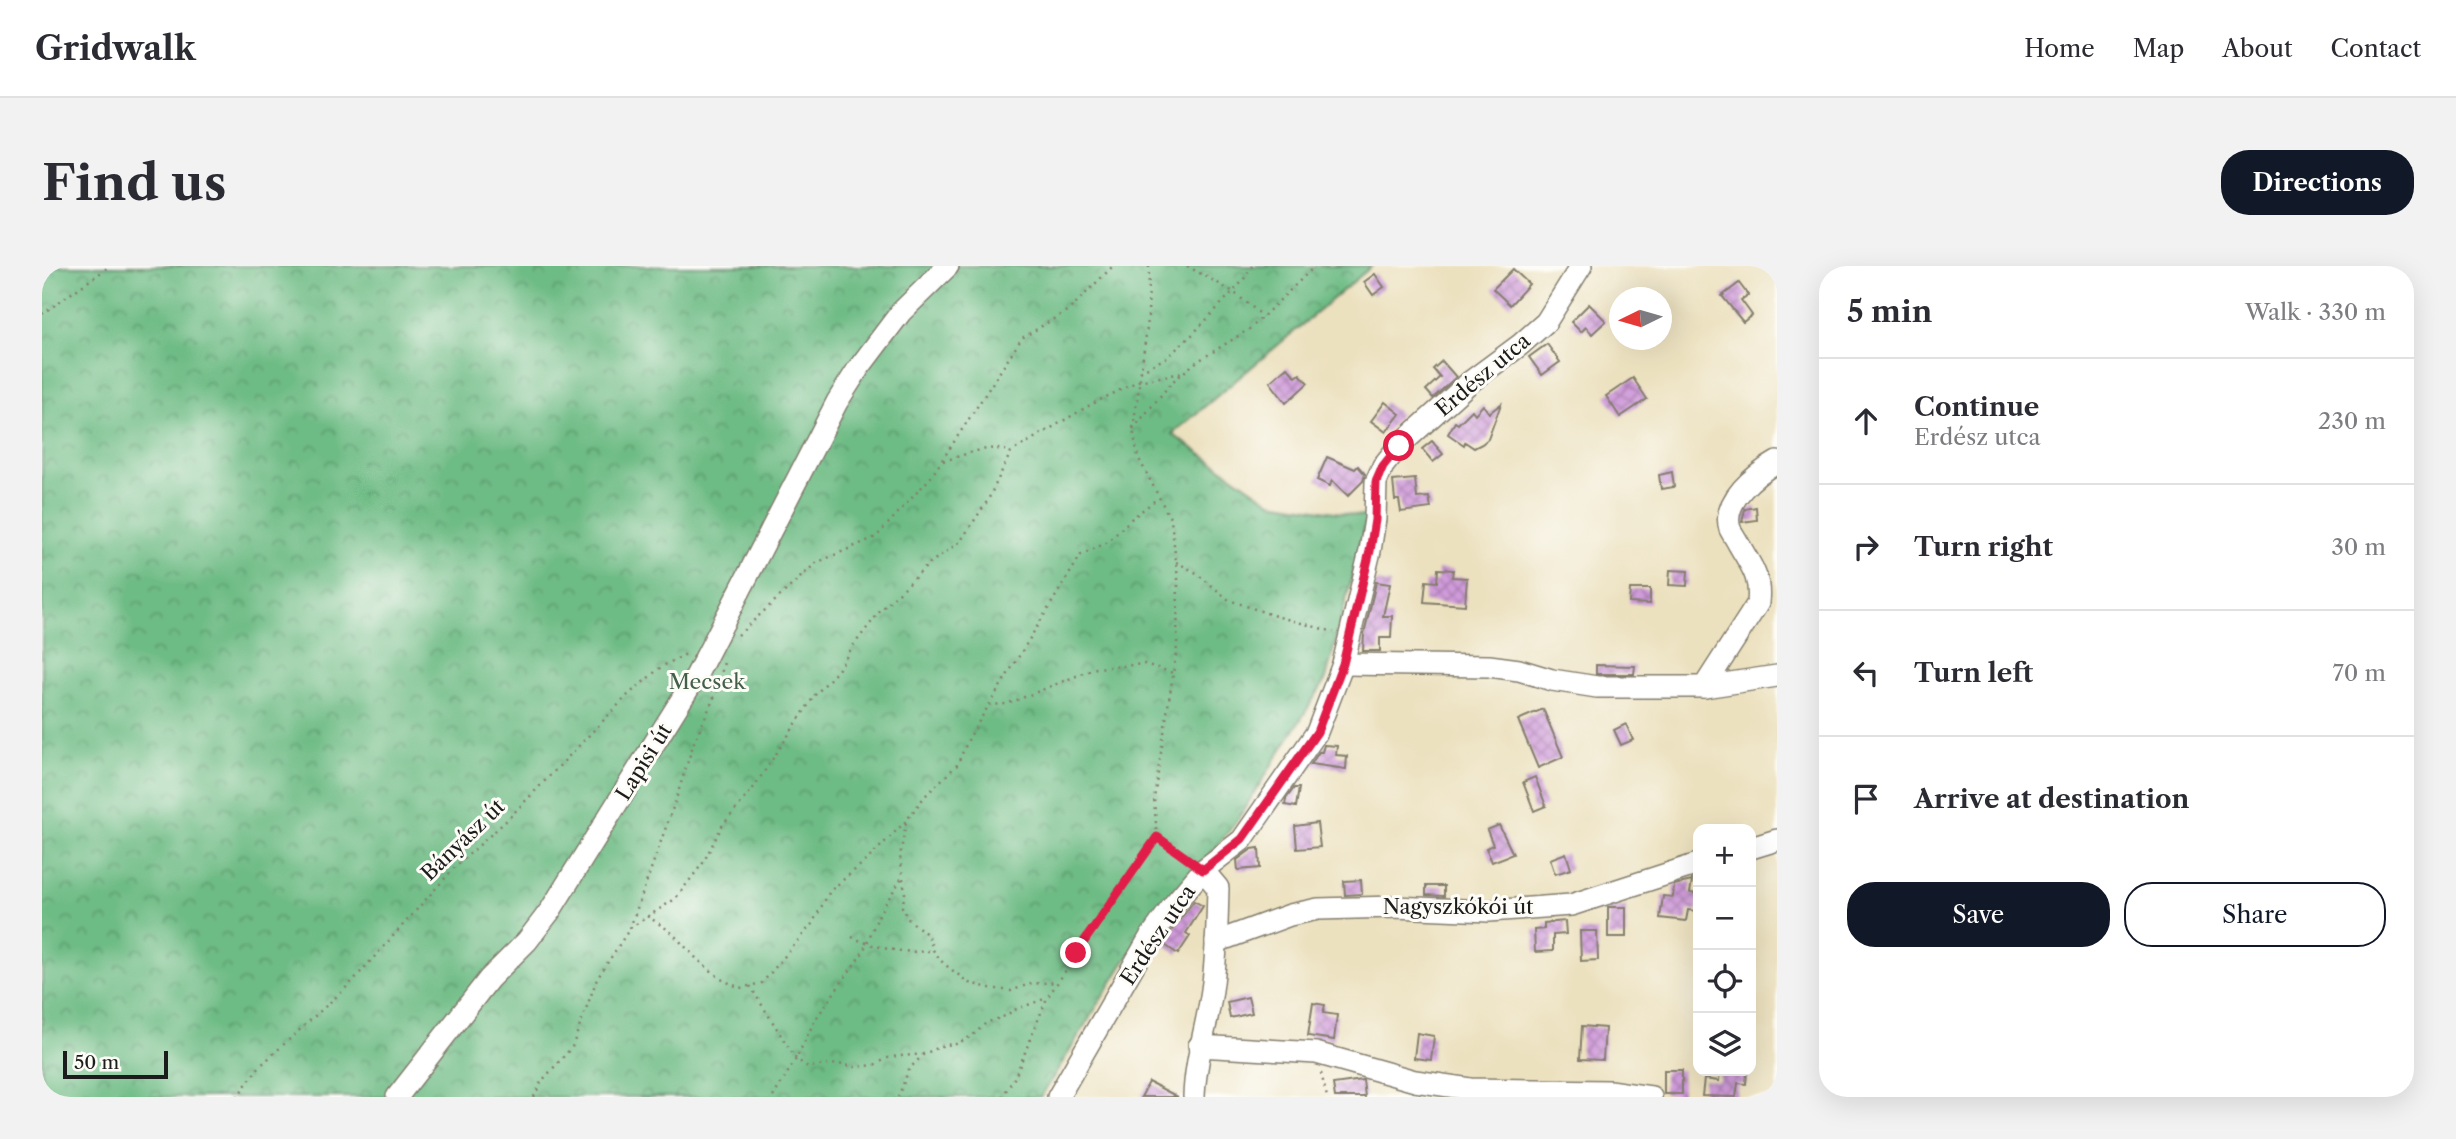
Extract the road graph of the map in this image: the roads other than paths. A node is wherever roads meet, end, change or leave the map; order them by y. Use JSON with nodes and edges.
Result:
{"nodes":[{"id":1,"x":948,"y":266,"type":"edge"},
{"id":2,"x":1581,"y":266,"type":"edge"},
{"id":3,"x":1777,"y":462,"type":"edge"},
{"id":4,"x":1343,"y":664,"type":"junction"},
{"id":5,"x":1777,"y":676,"type":"edge"},
{"id":6,"x":1704,"y":687,"type":"junction"},
{"id":7,"x":1777,"y":840,"type":"edge"},
{"id":8,"x":1756,"y":846,"type":"edge"},
{"id":9,"x":1693,"y":866,"type":"edge"},
{"id":10,"x":1203,"y":870,"type":"junction"},
{"id":11,"x":1216,"y":942,"type":"junction"},
{"id":12,"x":1199,"y":1046,"type":"junction"},
{"id":13,"x":397,"y":1097,"type":"edge"},
{"id":14,"x":1058,"y":1097,"type":"edge"},
{"id":15,"x":1194,"y":1097,"type":"edge"},
{"id":16,"x":1651,"y":1097,"type":"edge"}],
"edges":[{"from":1,"to":13,"type":"street","name":"Lapisi út"},
{"from":2,"to":4,"type":"street","name":"Erdész utca"},
{"from":3,"to":6,"type":"street"},
{"from":4,"to":6,"type":"street"},
{"from":4,"to":10,"type":"street","name":"Erdész utca"},
{"from":5,"to":6,"type":"street"},
{"from":7,"to":8,"type":"street"},
{"from":9,"to":11,"type":"street","name":"Nagyszkókói út"},
{"from":10,"to":11,"type":"street"},
{"from":10,"to":14,"type":"street","name":"Erdész utca"},
{"from":11,"to":12,"type":"street"},
{"from":12,"to":15,"type":"street"},
{"from":12,"to":16,"type":"street"}]}
